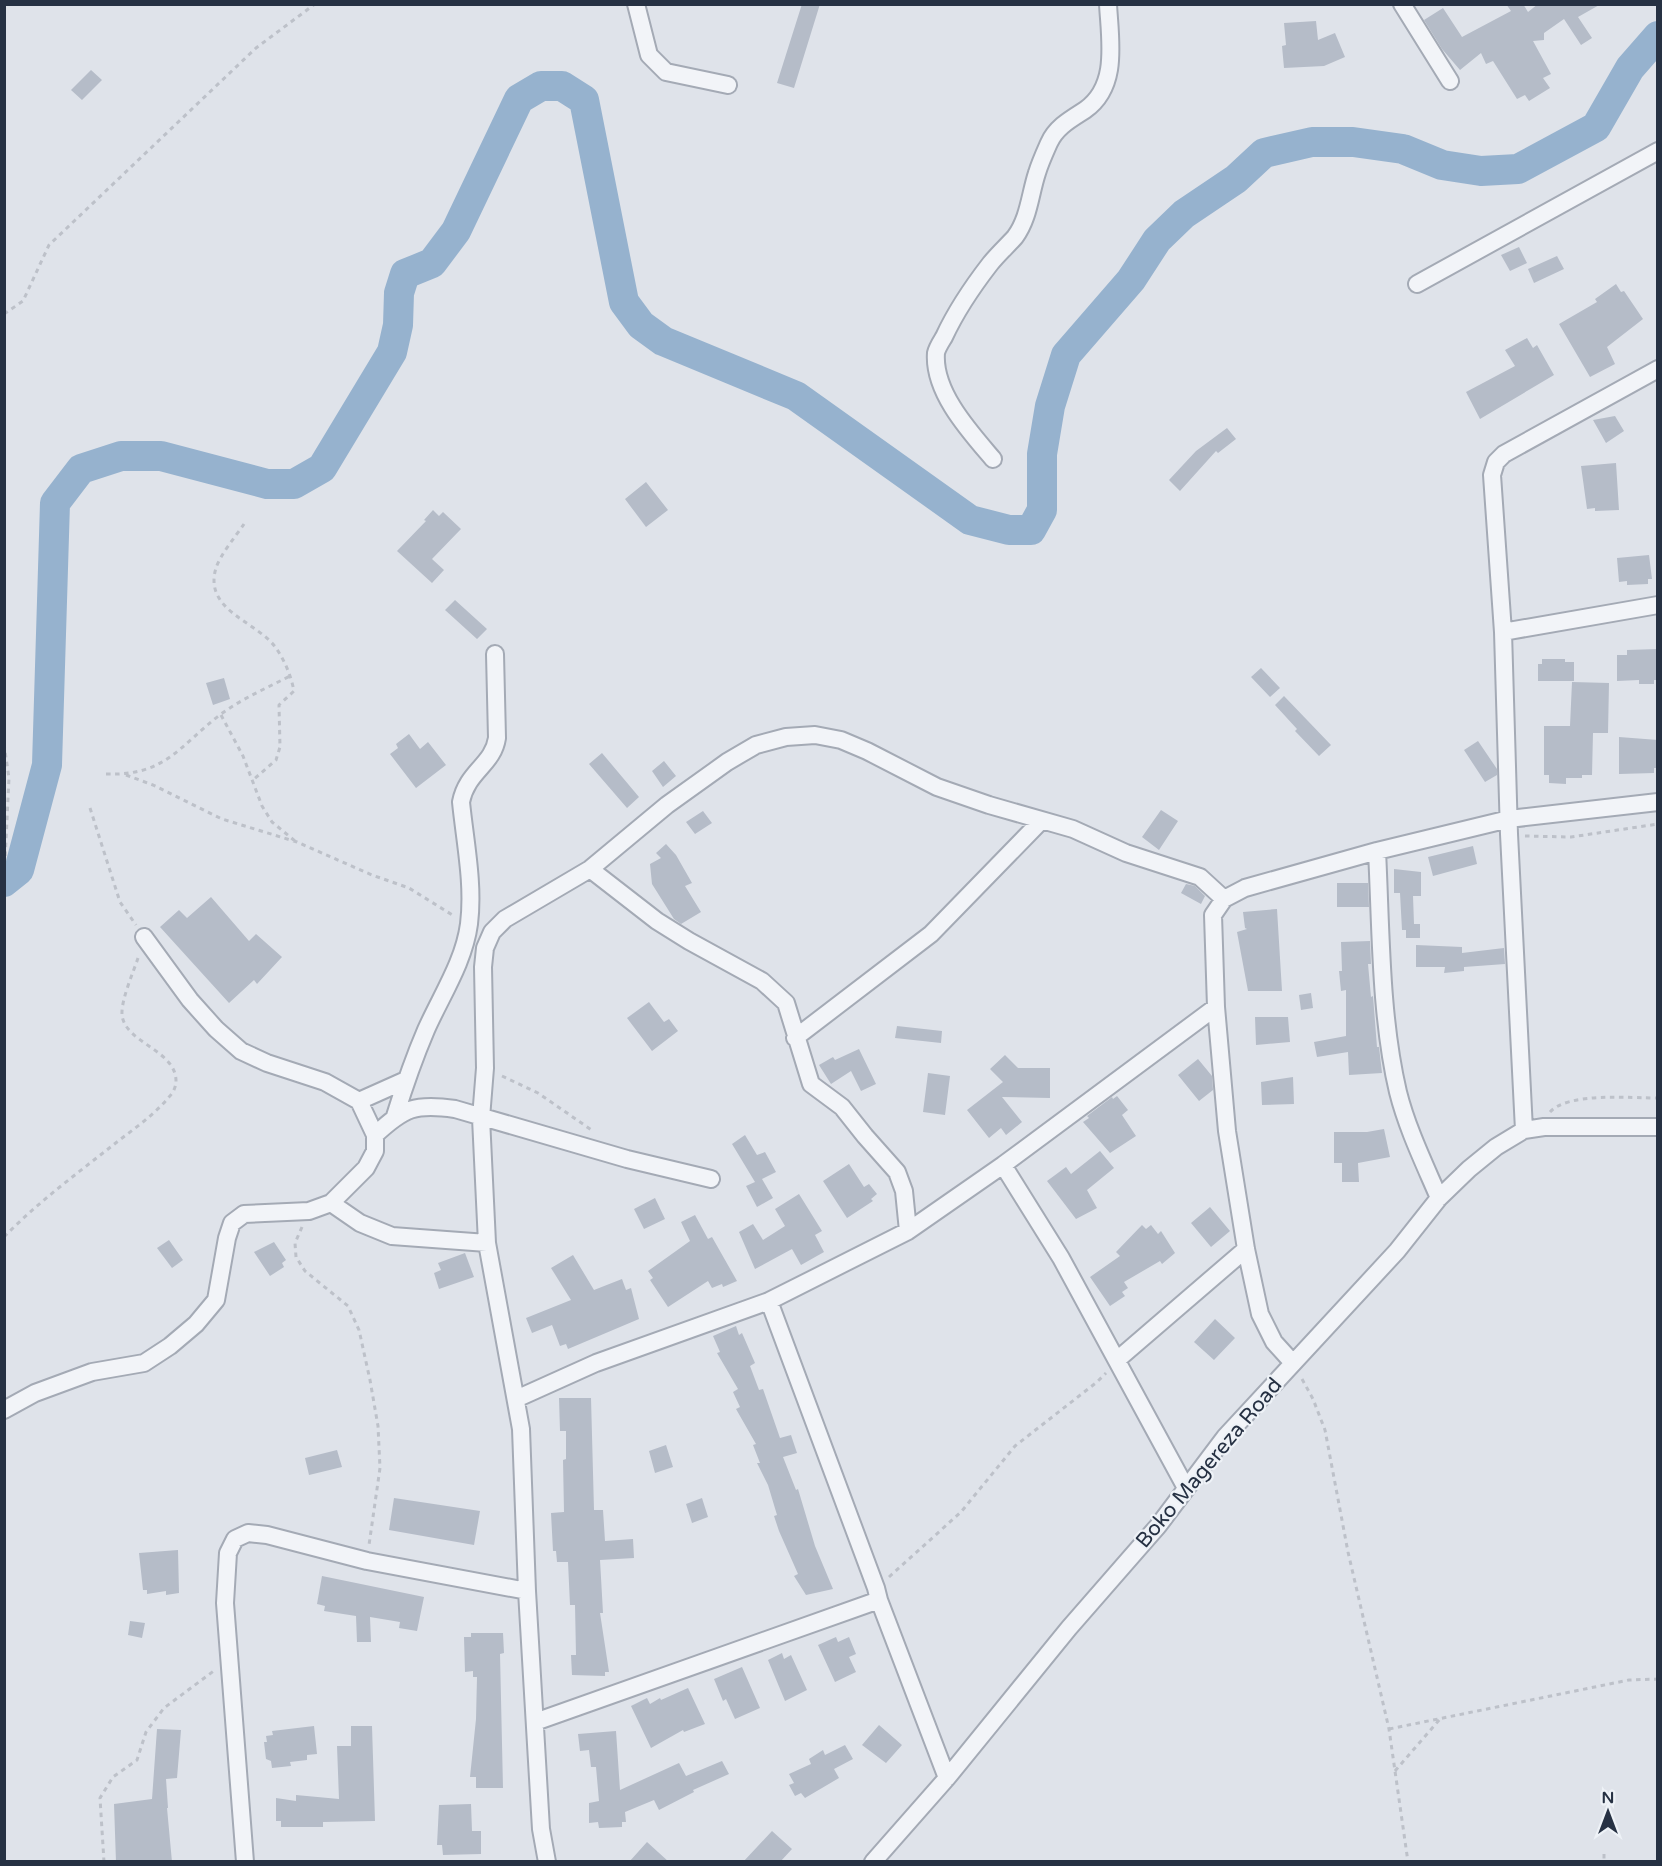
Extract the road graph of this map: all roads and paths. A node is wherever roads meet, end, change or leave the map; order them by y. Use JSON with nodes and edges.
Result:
{"nodes":[{"id":1,"x":315,"y":4,"type":"edge"},
{"id":2,"x":636,"y":4,"type":"edge"},
{"id":3,"x":1108,"y":4,"type":"edge"},
{"id":4,"x":1402,"y":4,"type":"edge"},
{"id":5,"x":1450,"y":81,"type":"dead end"},
{"id":6,"x":728,"y":85,"type":"dead end"},
{"id":7,"x":1658,"y":151,"type":"edge"},
{"id":8,"x":1417,"y":284,"type":"dead end"},
{"id":9,"x":4,"y":314,"type":"edge"},
{"id":10,"x":1658,"y":369,"type":"edge"},
{"id":11,"x":993,"y":459,"type":"dead end"},
{"id":12,"x":244,"y":524,"type":"dead end"},
{"id":13,"x":1658,"y":605,"type":"edge"},
{"id":14,"x":1503,"y":632,"type":"junction"},
{"id":15,"x":495,"y":654,"type":"dead end"},
{"id":16,"x":291,"y":676,"type":"junction"},
{"id":17,"x":221,"y":715,"type":"junction"},
{"id":18,"x":4,"y":744,"type":"edge"},
{"id":19,"x":106,"y":774,"type":"dead end"},
{"id":20,"x":126,"y":775,"type":"junction"},
{"id":21,"x":253,"y":780,"type":"junction"},
{"id":22,"x":1658,"y":801,"type":"edge"},
{"id":23,"x":90,"y":807,"type":"dead end"},
{"id":24,"x":1041,"y":821,"type":"junction"},
{"id":25,"x":1658,"y":824,"type":"edge"},
{"id":26,"x":1509,"y":827,"type":"junction"},
{"id":27,"x":297,"y":842,"type":"junction"},
{"id":28,"x":1377,"y":851,"type":"junction"},
{"id":29,"x":5,"y":861,"type":"edge"},
{"id":30,"x":590,"y":869,"type":"junction"},
{"id":31,"x":1224,"y":899,"type":"junction"},
{"id":32,"x":469,"y":924,"type":"junction"},
{"id":33,"x":144,"y":937,"type":"junction"},
{"id":34,"x":1216,"y":1007,"type":"junction"},
{"id":35,"x":795,"y":1038,"type":"junction"},
{"id":36,"x":485,"y":1068,"type":"junction"},
{"id":37,"x":406,"y":1080,"type":"junction"},
{"id":38,"x":1658,"y":1098,"type":"edge"},
{"id":39,"x":359,"y":1101,"type":"junction"},
{"id":40,"x":395,"y":1116,"type":"junction"},
{"id":41,"x":482,"y":1118,"type":"junction"},
{"id":42,"x":1544,"y":1127,"type":"junction"},
{"id":43,"x":1658,"y":1127,"type":"edge"},
{"id":44,"x":1524,"y":1130,"type":"junction"},
{"id":45,"x":375,"y":1135,"type":"junction"},
{"id":46,"x":600,"y":1136,"type":"dead end"},
{"id":47,"x":1003,"y":1165,"type":"junction"},
{"id":48,"x":711,"y":1179,"type":"dead end"},
{"id":49,"x":1439,"y":1198,"type":"junction"},
{"id":50,"x":332,"y":1203,"type":"junction"},
{"id":51,"x":309,"y":1211,"type":"junction"},
{"id":52,"x":908,"y":1231,"type":"junction"},
{"id":53,"x":4,"y":1238,"type":"edge"},
{"id":54,"x":487,"y":1244,"type":"junction"},
{"id":55,"x":1246,"y":1249,"type":"junction"},
{"id":56,"x":769,"y":1301,"type":"junction"},
{"id":57,"x":1117,"y":1360,"type":"junction"},
{"id":58,"x":1293,"y":1363,"type":"junction"},
{"id":59,"x":516,"y":1399,"type":"junction"},
{"id":60,"x":4,"y":1410,"type":"edge"},
{"id":61,"x":1186,"y":1488,"type":"junction"},
{"id":62,"x":367,"y":1561,"type":"junction"},
{"id":63,"x":527,"y":1591,"type":"junction"},
{"id":64,"x":877,"y":1594,"type":"junction"},
{"id":65,"x":230,"y":1659,"type":"junction"},
{"id":66,"x":1658,"y":1679,"type":"edge"},
{"id":67,"x":1441,"y":1718,"type":"junction"},
{"id":68,"x":535,"y":1722,"type":"junction"},
{"id":69,"x":1389,"y":1729,"type":"junction"},
{"id":70,"x":1395,"y":1772,"type":"junction"},
{"id":71,"x":947,"y":1778,"type":"junction"},
{"id":72,"x":1604,"y":1854,"type":"dead end"},
{"id":73,"x":1407,"y":1860,"type":"edge"},
{"id":74,"x":104,"y":1862,"type":"edge"},
{"id":75,"x":245,"y":1862,"type":"edge"},
{"id":76,"x":547,"y":1862,"type":"edge"},
{"id":77,"x":873,"y":1862,"type":"edge"},
{"id":78,"x":1604,"y":1862,"type":"edge"}],
"edges":[{"from":1,"to":9,"type":"path"},
{"from":2,"to":6,"type":"street"},
{"from":3,"to":11,"type":"street"},
{"from":4,"to":5,"type":"street"},
{"from":7,"to":8,"type":"street"},
{"from":10,"to":14,"type":"street"},
{"from":12,"to":16,"type":"path"},
{"from":13,"to":14,"type":"street"},
{"from":14,"to":26,"type":"street"},
{"from":15,"to":32,"type":"street"},
{"from":16,"to":17,"type":"path"},
{"from":16,"to":21,"type":"path"},
{"from":17,"to":20,"type":"path"},
{"from":17,"to":21,"type":"path"},
{"from":18,"to":29,"type":"path"},
{"from":19,"to":20,"type":"path"},
{"from":20,"to":27,"type":"path"},
{"from":21,"to":27,"type":"path"},
{"from":22,"to":26,"type":"street"},
{"from":23,"to":33,"type":"path"},
{"from":24,"to":30,"type":"street"},
{"from":24,"to":31,"type":"street"},
{"from":24,"to":35,"type":"street"},
{"from":25,"to":26,"type":"path"},
{"from":26,"to":28,"type":"street"},
{"from":26,"to":44,"type":"street"},
{"from":27,"to":32,"type":"path"},
{"from":28,"to":31,"type":"street"},
{"from":28,"to":49,"type":"street"},
{"from":30,"to":35,"type":"street"},
{"from":30,"to":36,"type":"street"},
{"from":31,"to":34,"type":"street"},
{"from":32,"to":37,"type":"street"},
{"from":33,"to":39,"type":"street"},
{"from":33,"to":53,"type":"path"},
{"from":34,"to":47,"type":"street"},
{"from":34,"to":55,"type":"street"},
{"from":35,"to":52,"type":"street"},
{"from":36,"to":41,"type":"street"},
{"from":36,"to":46,"type":"path"},
{"from":37,"to":39,"type":"street"},
{"from":37,"to":40,"type":"street"},
{"from":38,"to":42,"type":"path"},
{"from":39,"to":45,"type":"street"},
{"from":40,"to":41,"type":"street"},
{"from":40,"to":45,"type":"street"},
{"from":41,"to":48,"type":"street"},
{"from":41,"to":54,"type":"street"},
{"from":42,"to":43,"type":"street","name":"Boko Magereza Road"},
{"from":42,"to":44,"type":"street","name":"Boko Magereza Road"},
{"from":44,"to":49,"type":"street","name":"Boko Magereza Road"},
{"from":45,"to":50,"type":"street"},
{"from":47,"to":52,"type":"street"},
{"from":47,"to":57,"type":"street"},
{"from":49,"to":58,"type":"street","name":"Boko Magereza Road"},
{"from":50,"to":51,"type":"street"},
{"from":50,"to":54,"type":"street"},
{"from":51,"to":60,"type":"street"},
{"from":51,"to":62,"type":"path"},
{"from":52,"to":56,"type":"street"},
{"from":54,"to":59,"type":"street"},
{"from":55,"to":57,"type":"street"},
{"from":55,"to":58,"type":"street"},
{"from":56,"to":59,"type":"street"},
{"from":56,"to":64,"type":"street"},
{"from":57,"to":61,"type":"street"},
{"from":57,"to":64,"type":"path"},
{"from":58,"to":61,"type":"street","name":"Boko Magereza Road"},
{"from":58,"to":69,"type":"path"},
{"from":59,"to":63,"type":"street"},
{"from":61,"to":71,"type":"street","name":"Boko Magereza Road"},
{"from":62,"to":63,"type":"street"},
{"from":62,"to":65,"type":"street"},
{"from":63,"to":68,"type":"street"},
{"from":64,"to":68,"type":"street"},
{"from":64,"to":71,"type":"street"},
{"from":65,"to":74,"type":"path"},
{"from":65,"to":75,"type":"street"},
{"from":66,"to":67,"type":"path"},
{"from":67,"to":69,"type":"path"},
{"from":67,"to":70,"type":"path"},
{"from":68,"to":76,"type":"street"},
{"from":69,"to":70,"type":"path"},
{"from":70,"to":73,"type":"path"},
{"from":71,"to":77,"type":"street","name":"Boko Magereza Road"},
{"from":72,"to":78,"type":"path"}]}
